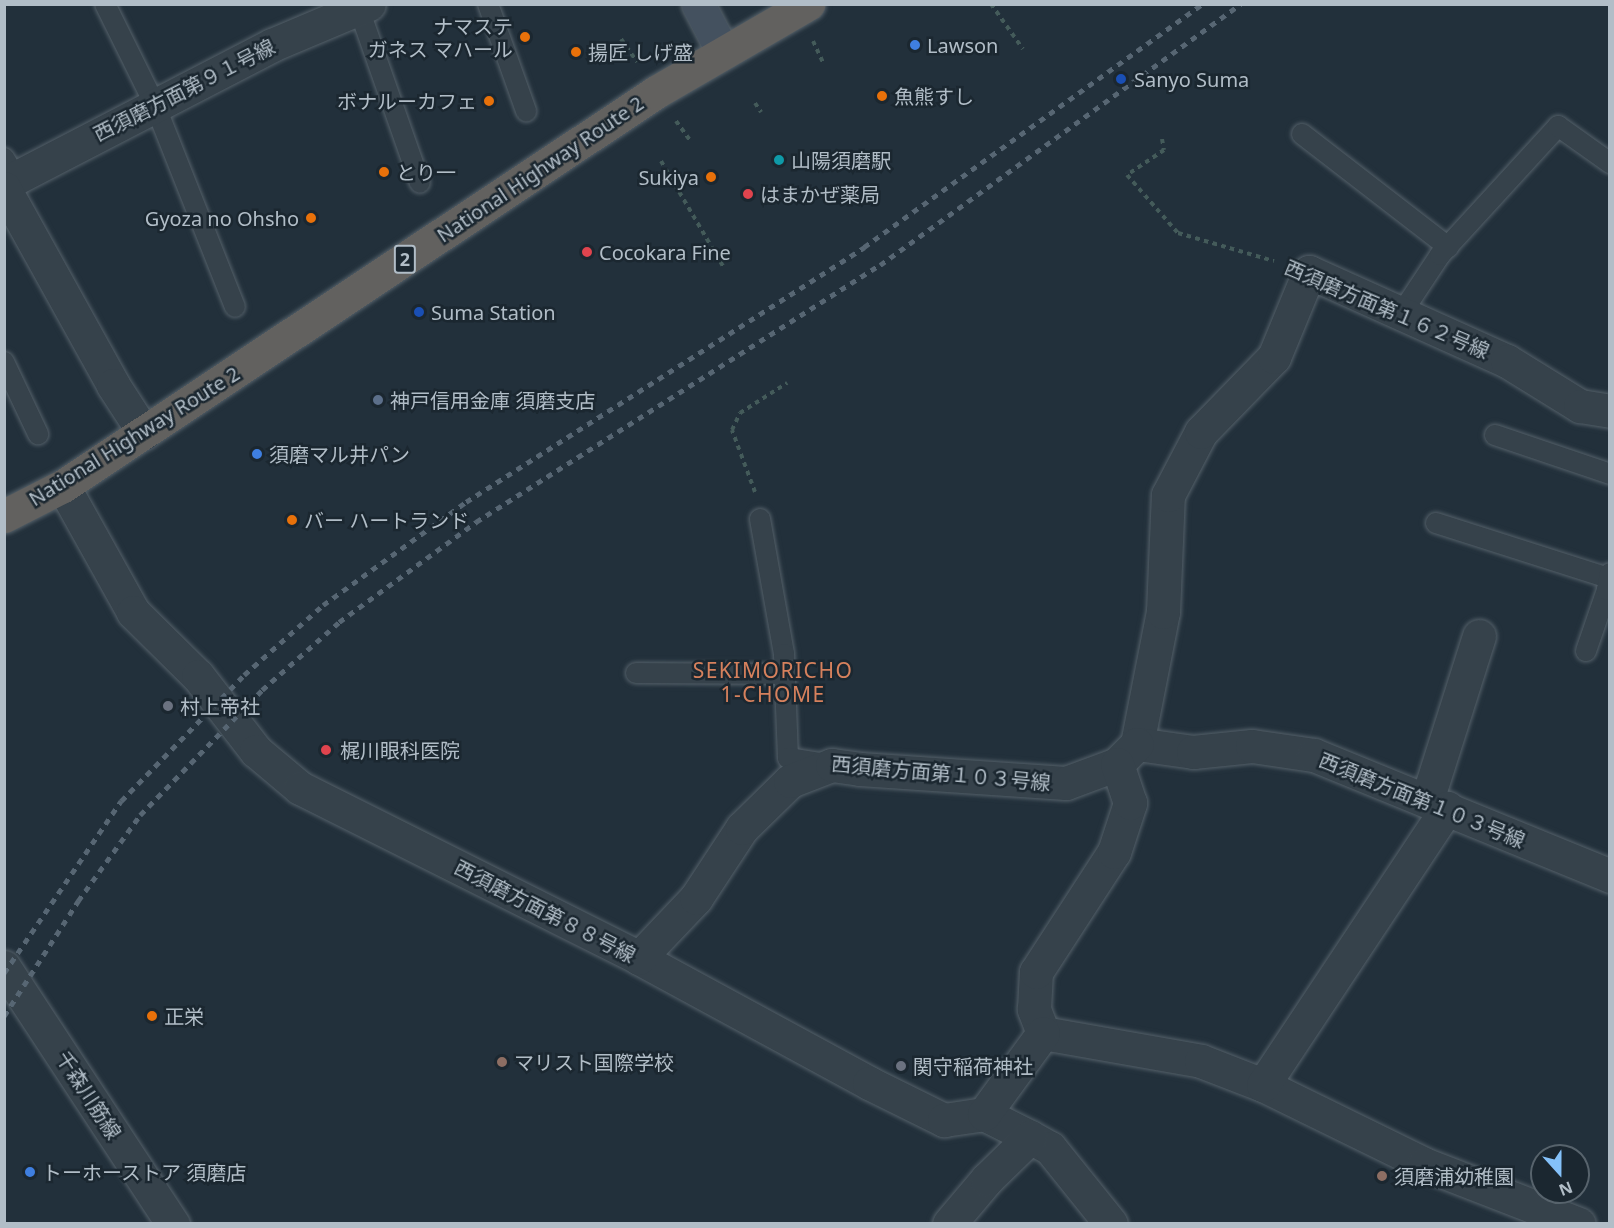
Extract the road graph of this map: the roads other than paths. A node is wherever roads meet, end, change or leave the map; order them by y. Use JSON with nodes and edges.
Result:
{"nodes":[{"id":1,"x":105,"y":4,"type":"edge"},
{"id":2,"x":488,"y":4,"type":"edge"},
{"id":3,"x":698,"y":4,"type":"edge"},
{"id":4,"x":808,"y":4,"type":"edge"},
{"id":5,"x":353,"y":8,"type":"edge"},
{"id":6,"x":723,"y":52,"type":"junction"},
{"id":7,"x":155,"y":105,"type":"junction"},
{"id":8,"x":526,"y":111,"type":"dead end"},
{"id":9,"x":1302,"y":134,"type":"dead end"},
{"id":10,"x":1610,"y":163,"type":"edge"},
{"id":11,"x":7,"y":177,"type":"edge"},
{"id":12,"x":420,"y":183,"type":"dead end"},
{"id":13,"x":1448,"y":247,"type":"junction"},
{"id":14,"x":235,"y":307,"type":"dead end"},
{"id":15,"x":1401,"y":314,"type":"junction"},
{"id":16,"x":4,"y":362,"type":"edge"},
{"id":17,"x":1610,"y":411,"type":"edge"},
{"id":18,"x":144,"y":433,"type":"junction"},
{"id":19,"x":38,"y":434,"type":"dead end"},
{"id":20,"x":1495,"y":435,"type":"dead end"},
{"id":21,"x":1610,"y":474,"type":"edge"},
{"id":22,"x":63,"y":486,"type":"junction"},
{"id":23,"x":4,"y":516,"type":"edge"},
{"id":24,"x":760,"y":519,"type":"road end"},
{"id":25,"x":1436,"y":523,"type":"dead end"},
{"id":26,"x":1609,"y":576,"type":"edge"},
{"id":27,"x":1479,"y":636,"type":"dead end"},
{"id":28,"x":1586,"y":651,"type":"dead end"},
{"id":29,"x":636,"y":673,"type":"dead end"},
{"id":30,"x":785,"y":674,"type":"junction"},
{"id":31,"x":1127,"y":754,"type":"junction"},
{"id":32,"x":832,"y":765,"type":"junction"},
{"id":33,"x":1437,"y":804,"type":"junction"},
{"id":34,"x":1610,"y":876,"type":"edge"},
{"id":35,"x":639,"y":958,"type":"junction"},
{"id":36,"x":4,"y":967,"type":"edge"},
{"id":37,"x":1043,"y":1033,"type":"junction"},
{"id":38,"x":1263,"y":1085,"type":"junction"},
{"id":39,"x":984,"y":1114,"type":"junction"},
{"id":40,"x":1030,"y":1137,"type":"junction"},
{"id":41,"x":173,"y":1224,"type":"edge"},
{"id":42,"x":950,"y":1224,"type":"edge"},
{"id":43,"x":1112,"y":1224,"type":"edge"},
{"id":44,"x":1579,"y":1224,"type":"edge"}],
"edges":[{"from":1,"to":7,"type":"lane"},
{"from":2,"to":8,"type":"lane"},
{"from":3,"to":6,"type":"main road"},
{"from":4,"to":6,"type":"highway","name":"National Highway Route 2","number":"2"},
{"from":5,"to":7,"type":"street","name":"西須磨方面第９１号線"},
{"from":5,"to":12,"type":"lane"},
{"from":6,"to":18,"type":"highway","name":"National Highway Route 2","number":"2"},
{"from":7,"to":11,"type":"street","name":"西須磨方面第９１号線"},
{"from":7,"to":14,"type":"lane"},
{"from":9,"to":13,"type":"lane"},
{"from":10,"to":13,"type":"lane"},
{"from":11,"to":18,"type":"street"},
{"from":13,"to":15,"type":"lane"},
{"from":15,"to":17,"type":"street","name":"西須磨方面第１６２号線"},
{"from":15,"to":31,"type":"street","name":"西須磨方面第１６２号線"},
{"from":16,"to":19,"type":"lane"},
{"from":18,"to":22,"type":"highway","name":"National Highway Route 2","number":"2"},
{"from":20,"to":21,"type":"lane"},
{"from":22,"to":23,"type":"highway","name":"National Highway Route 2","number":"2"},
{"from":22,"to":35,"type":"street","name":"西須磨方面第８８号線"},
{"from":24,"to":30,"type":"lane","name":"西須磨方面第１０３号線"},
{"from":25,"to":26,"type":"lane"},
{"from":26,"to":28,"type":"lane"},
{"from":27,"to":33,"type":"street"},
{"from":29,"to":30,"type":"lane"},
{"from":30,"to":32,"type":"lane","name":"西須磨方面第１０３号線"},
{"from":31,"to":32,"type":"street","name":"西須磨方面第１０３号線"},
{"from":31,"to":33,"type":"street","name":"西須磨方面第１０３号線"},
{"from":31,"to":37,"type":"street"},
{"from":32,"to":35,"type":"street"},
{"from":33,"to":34,"type":"street","name":"西須磨方面第１０３号線"},
{"from":33,"to":38,"type":"street"},
{"from":35,"to":39,"type":"street","name":"西須磨方面第８８号線"},
{"from":36,"to":41,"type":"street","name":"千森川筋線"},
{"from":37,"to":38,"type":"street"},
{"from":37,"to":39,"type":"street"},
{"from":38,"to":44,"type":"street"},
{"from":39,"to":40,"type":"street"},
{"from":40,"to":42,"type":"street"},
{"from":40,"to":43,"type":"street"}]}
